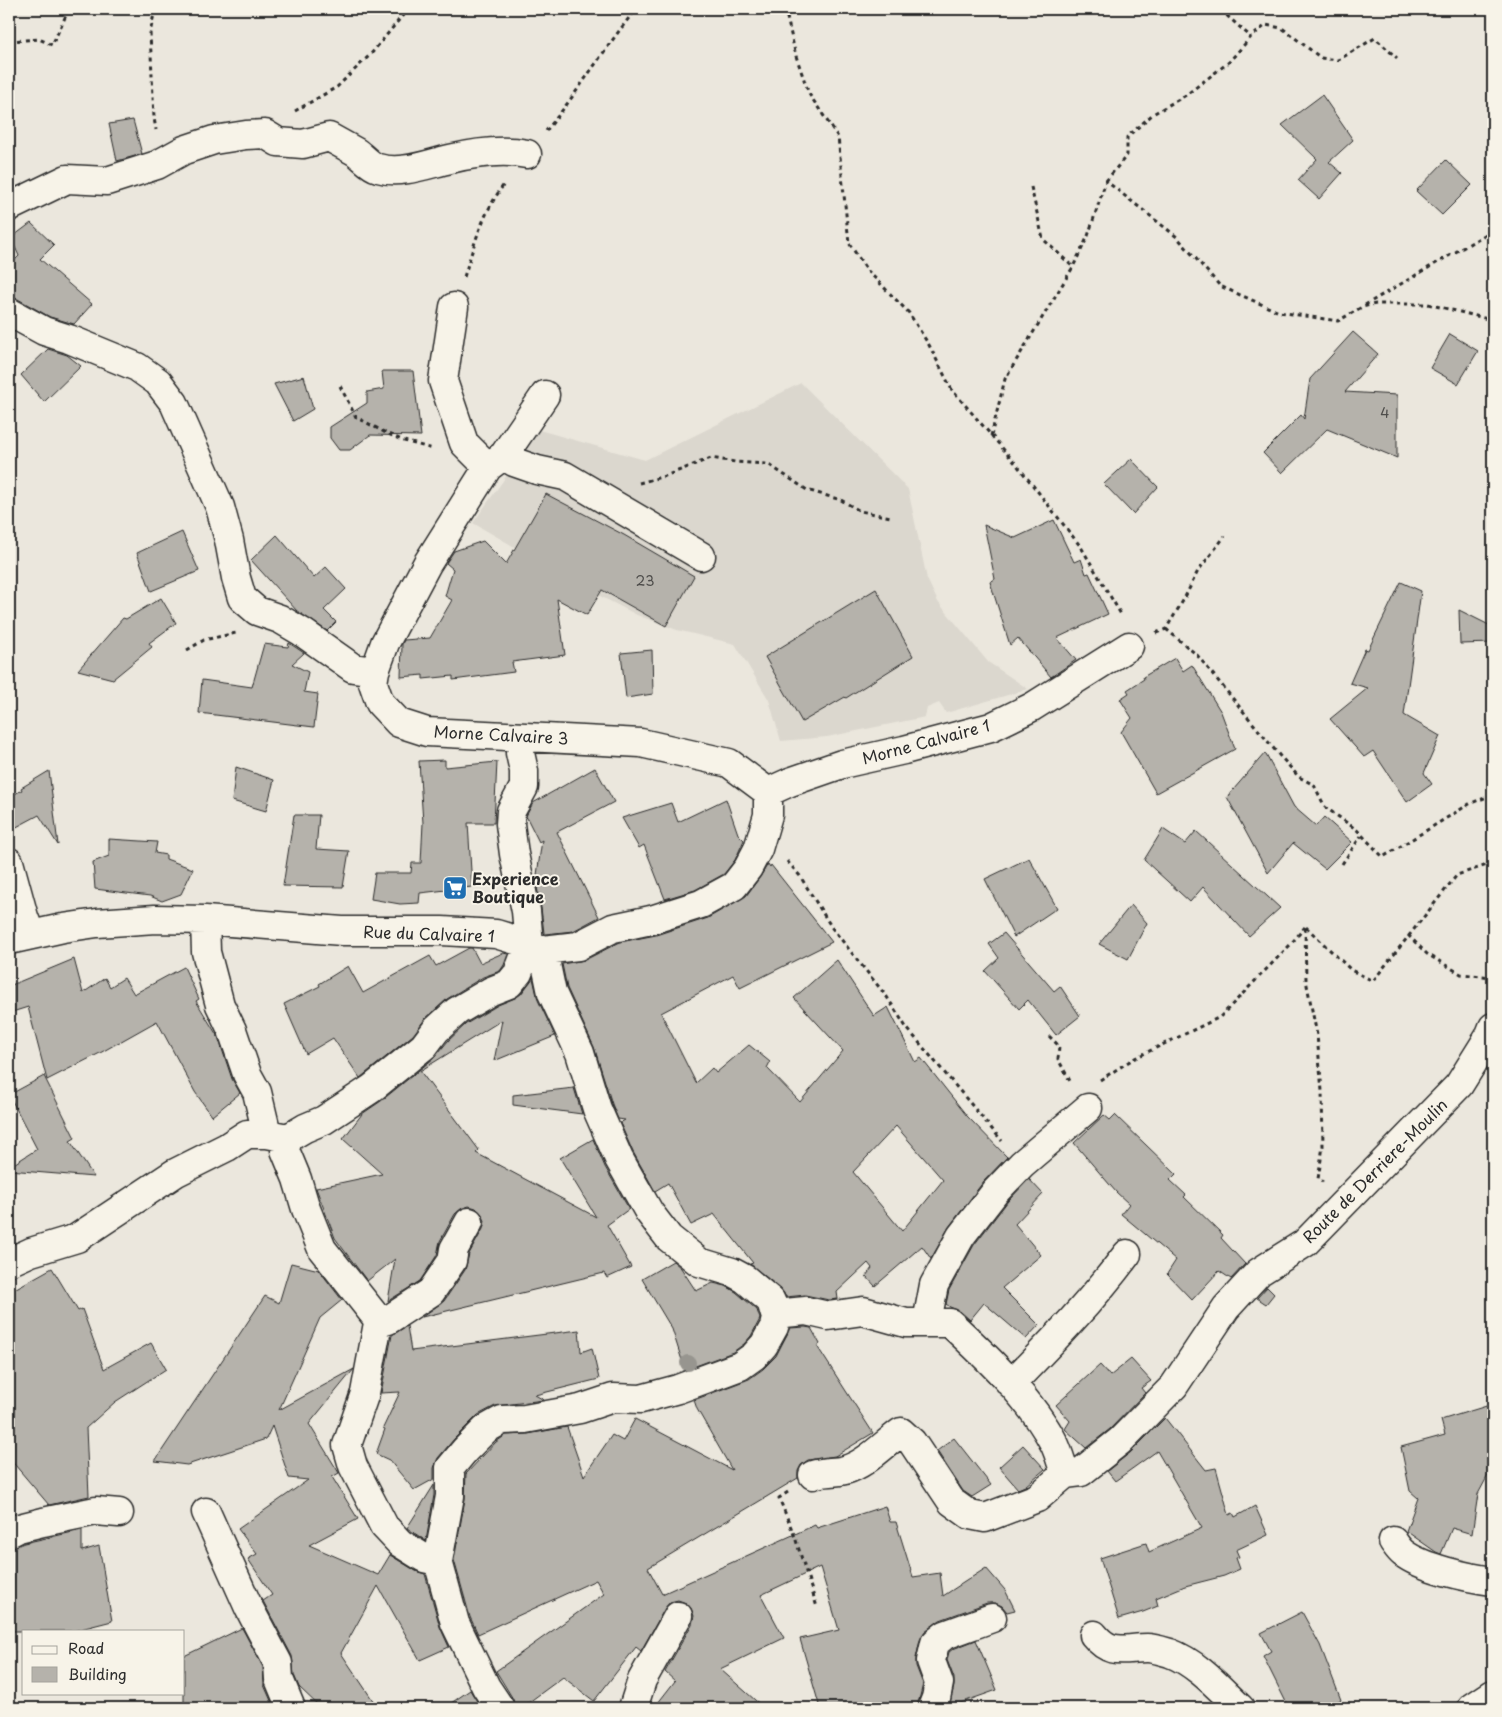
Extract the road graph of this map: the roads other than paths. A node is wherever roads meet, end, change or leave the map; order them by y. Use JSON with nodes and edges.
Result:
{"nodes":[{"id":1,"x":527,"y":154,"type":"dead end"},
{"id":2,"x":9,"y":207,"type":"edge"},
{"id":3,"x":454,"y":307,"type":"dead end"},
{"id":4,"x":9,"y":312,"type":"edge"},
{"id":5,"x":545,"y":395,"type":"dead end"},
{"id":6,"x":496,"y":461,"type":"junction"},
{"id":7,"x":701,"y":556,"type":"dead end"},
{"id":8,"x":1140,"y":641,"type":"road end"},
{"id":9,"x":375,"y":671,"type":"junction"},
{"id":10,"x":522,"y":737,"type":"junction"},
{"id":11,"x":768,"y":792,"type":"junction"},
{"id":12,"x":9,"y":862,"type":"edge"},
{"id":13,"x":205,"y":920,"type":"junction"},
{"id":14,"x":20,"y":938,"type":"edge"},
{"id":15,"x":536,"y":947,"type":"junction"},
{"id":16,"x":1493,"y":1027,"type":"edge"},
{"id":17,"x":1080,"y":1115,"type":"road end"},
{"id":18,"x":278,"y":1136,"type":"junction"},
{"id":19,"x":469,"y":1222,"type":"dead end"},
{"id":20,"x":1127,"y":1254,"type":"dead end"},
{"id":21,"x":9,"y":1262,"type":"edge"},
{"id":22,"x":776,"y":1318,"type":"junction"},
{"id":23,"x":927,"y":1322,"type":"junction"},
{"id":24,"x":378,"y":1323,"type":"junction"},
{"id":25,"x":1011,"y":1384,"type":"junction"},
{"id":26,"x":1065,"y":1474,"type":"junction"},
{"id":27,"x":814,"y":1476,"type":"road end"},
{"id":28,"x":206,"y":1512,"type":"dead end"},
{"id":29,"x":119,"y":1513,"type":"dead end"},
{"id":30,"x":9,"y":1533,"type":"edge"},
{"id":31,"x":1393,"y":1541,"type":"dead end"},
{"id":32,"x":438,"y":1561,"type":"junction"},
{"id":33,"x":1493,"y":1581,"type":"edge"},
{"id":34,"x":678,"y":1616,"type":"dead end"},
{"id":35,"x":992,"y":1618,"type":"dead end"},
{"id":36,"x":1094,"y":1635,"type":"dead end"},
{"id":37,"x":1493,"y":1694,"type":"edge"},
{"id":38,"x":291,"y":1708,"type":"edge"},
{"id":39,"x":500,"y":1708,"type":"edge"},
{"id":40,"x":633,"y":1708,"type":"edge"},
{"id":41,"x":932,"y":1708,"type":"edge"},
{"id":42,"x":1240,"y":1708,"type":"edge"},
{"id":43,"x":1472,"y":1708,"type":"edge"}],
"edges":[{"from":1,"to":2,"type":"street"},
{"from":3,"to":6,"type":"street"},
{"from":4,"to":9,"type":"street"},
{"from":5,"to":6,"type":"street","name":"Morne Calvaire 3"},
{"from":6,"to":7,"type":"street"},
{"from":6,"to":9,"type":"street","name":"Morne Calvaire 3"},
{"from":8,"to":11,"type":"street","name":"Morne Calvaire 1"},
{"from":9,"to":10,"type":"street","name":"Morne Calvaire 3"},
{"from":10,"to":11,"type":"street","name":"Morne Calvaire 3"},
{"from":10,"to":15,"type":"street"},
{"from":11,"to":15,"type":"street","name":"Rue du Calvaire 1"},
{"from":12,"to":14,"type":"street"},
{"from":13,"to":14,"type":"street","name":"Rue du Calvaire 1"},
{"from":13,"to":15,"type":"street","name":"Rue du Calvaire 1"},
{"from":13,"to":18,"type":"street"},
{"from":15,"to":18,"type":"street"},
{"from":15,"to":22,"type":"street"},
{"from":16,"to":26,"type":"street","name":"Route de Derriere-Moulin"},
{"from":17,"to":23,"type":"street"},
{"from":18,"to":21,"type":"street"},
{"from":18,"to":24,"type":"street"},
{"from":19,"to":24,"type":"street"},
{"from":20,"to":25,"type":"street"},
{"from":22,"to":23,"type":"street"},
{"from":22,"to":32,"type":"street"},
{"from":23,"to":25,"type":"street"},
{"from":24,"to":32,"type":"street"},
{"from":25,"to":26,"type":"street"},
{"from":26,"to":27,"type":"street","name":"Route de Derriere-Moulin"},
{"from":28,"to":38,"type":"street"},
{"from":29,"to":30,"type":"street"},
{"from":31,"to":33,"type":"street"},
{"from":32,"to":39,"type":"street"},
{"from":34,"to":40,"type":"street"},
{"from":35,"to":41,"type":"street"},
{"from":36,"to":42,"type":"street"},
{"from":37,"to":43,"type":"street"}]}
